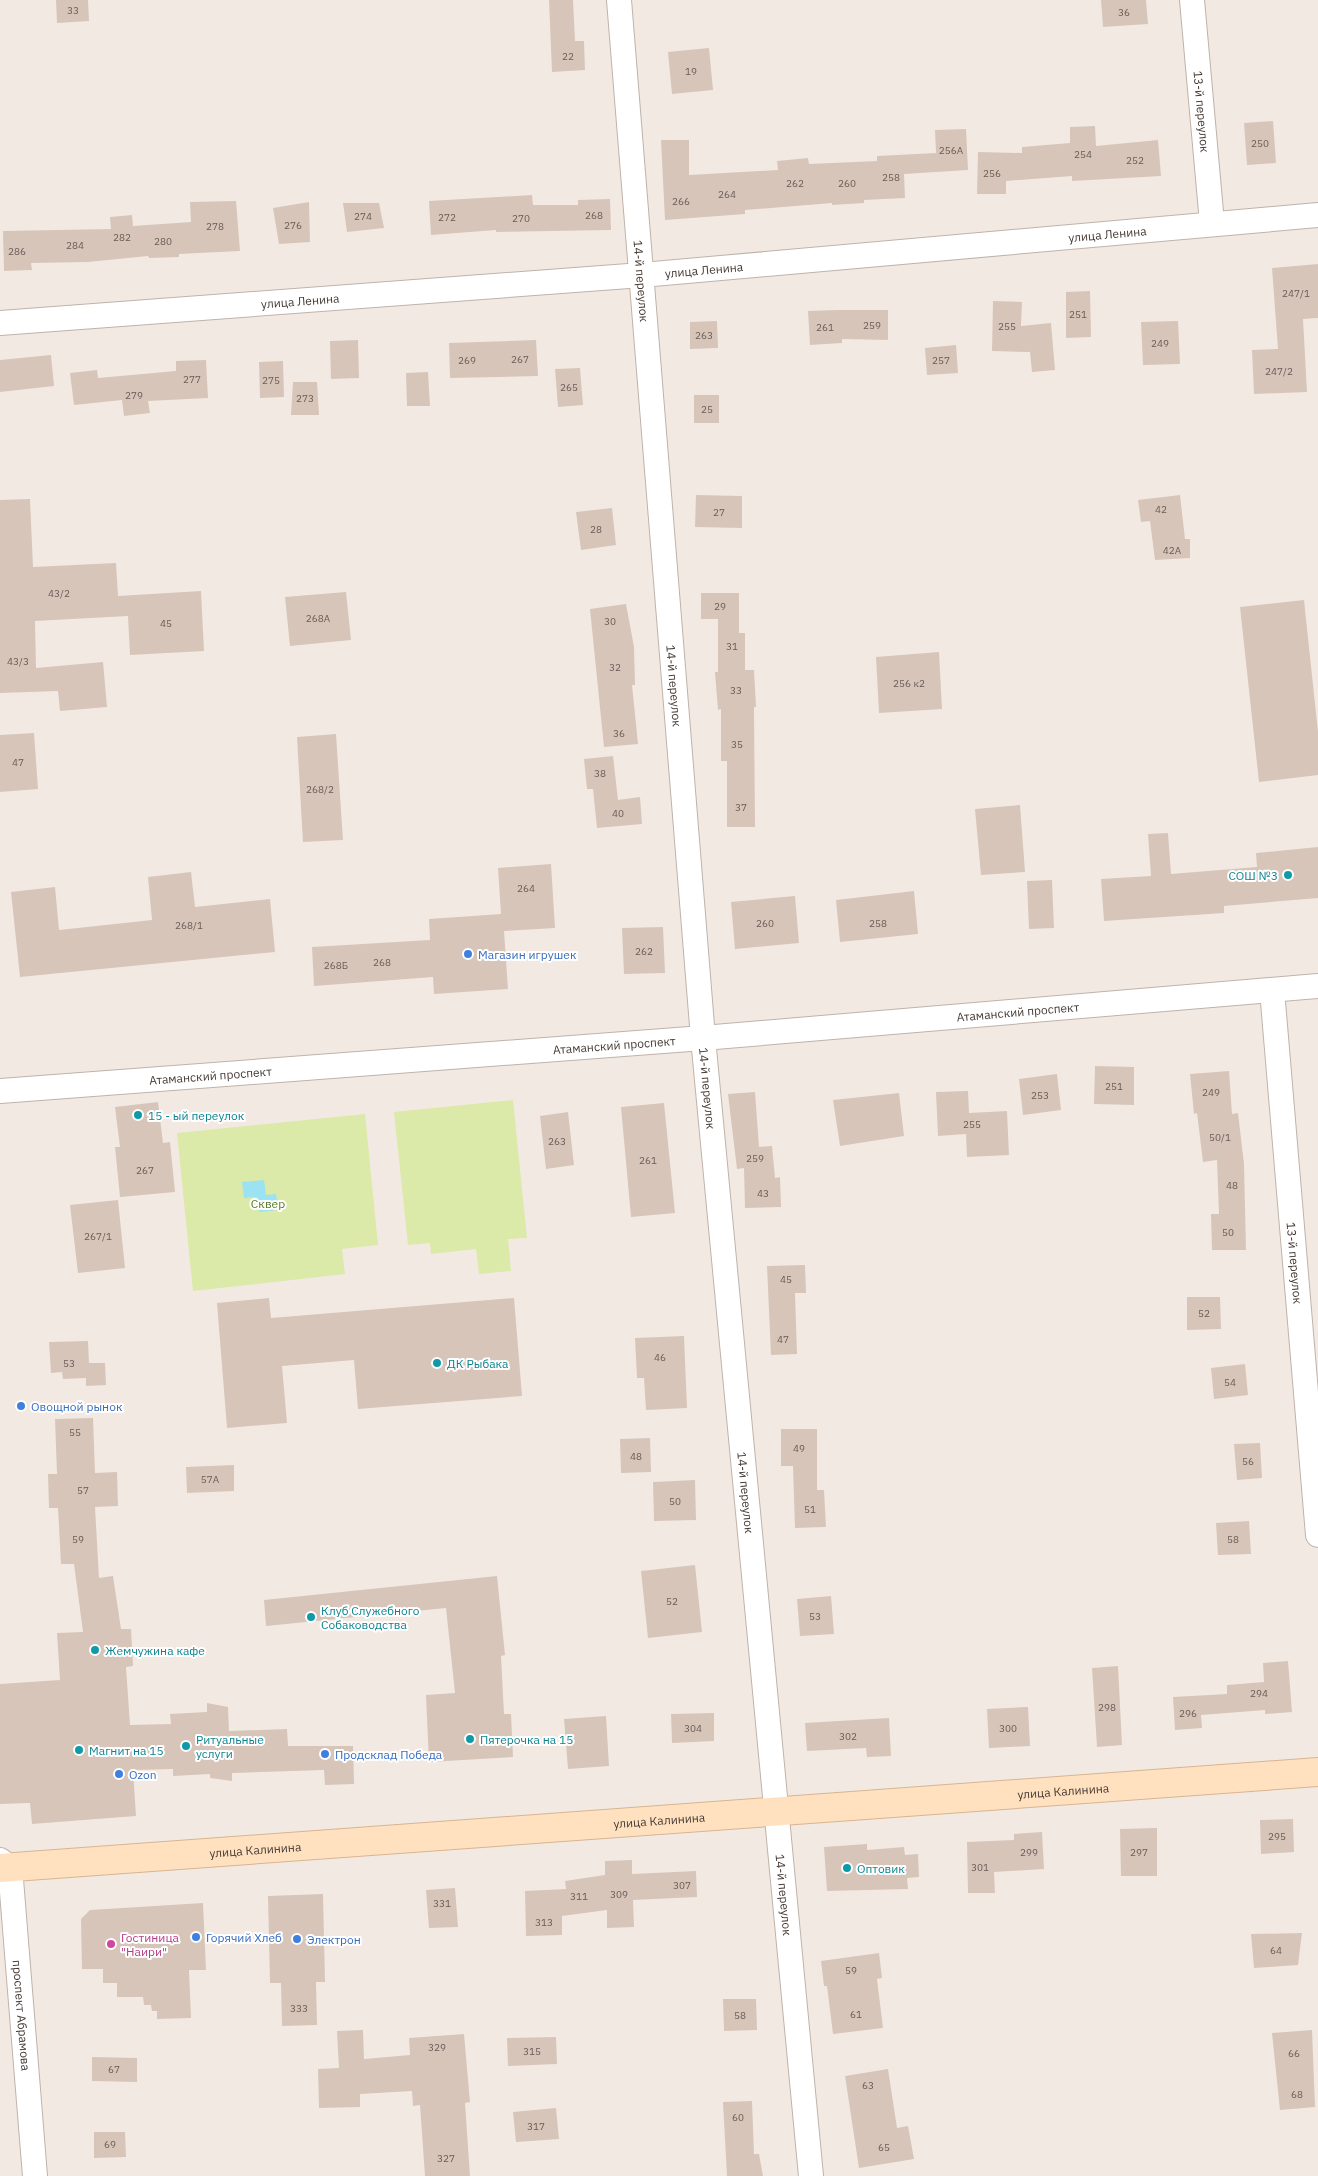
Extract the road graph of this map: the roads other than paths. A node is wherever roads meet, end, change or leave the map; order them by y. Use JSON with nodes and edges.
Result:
{"nodes":[{"id":1,"x":619,"y":0,"type":"edge"},
{"id":2,"x":1192,"y":0,"type":"edge"},
{"id":3,"x":1318,"y":215,"type":"edge"},
{"id":4,"x":1212,"y":223,"type":"junction"},
{"id":5,"x":642,"y":275,"type":"junction"},
{"id":6,"x":0,"y":323,"type":"edge"},
{"id":7,"x":1318,"y":986,"type":"edge"},
{"id":8,"x":1272,"y":990,"type":"junction"},
{"id":9,"x":703,"y":1038,"type":"junction"},
{"id":10,"x":0,"y":1091,"type":"edge"},
{"id":11,"x":1318,"y":1535,"type":"edge"},
{"id":12,"x":1318,"y":1772,"type":"edge"},
{"id":13,"x":776,"y":1810,"type":"junction"},
{"id":14,"x":3,"y":1865,"type":"edge"},
{"id":15,"x":35,"y":2176,"type":"edge"},
{"id":16,"x":811,"y":2176,"type":"edge"}],
"edges":[{"from":1,"to":5,"type":"street","name":"14-й переулок"},
{"from":2,"to":4,"type":"street","name":"13-й переулок"},
{"from":3,"to":4,"type":"street","name":"улица Ленина"},
{"from":4,"to":5,"type":"street","name":"улица Ленина"},
{"from":5,"to":6,"type":"street","name":"улица Ленина"},
{"from":5,"to":9,"type":"street","name":"14-й переулок"},
{"from":7,"to":8,"type":"street","name":"Атаманский проспект"},
{"from":8,"to":9,"type":"street","name":"Атаманский проспект"},
{"from":8,"to":11,"type":"street","name":"13-й переулок"},
{"from":9,"to":10,"type":"street","name":"Атаманский проспект"},
{"from":9,"to":13,"type":"street","name":"14-й переулок"},
{"from":12,"to":13,"type":"main road","name":"улица Калинина"},
{"from":13,"to":14,"type":"main road","name":"улица Калинина"},
{"from":13,"to":16,"type":"street","name":"14-й переулок"},
{"from":14,"to":15,"type":"street","name":"проспект Абрамова"}]}
